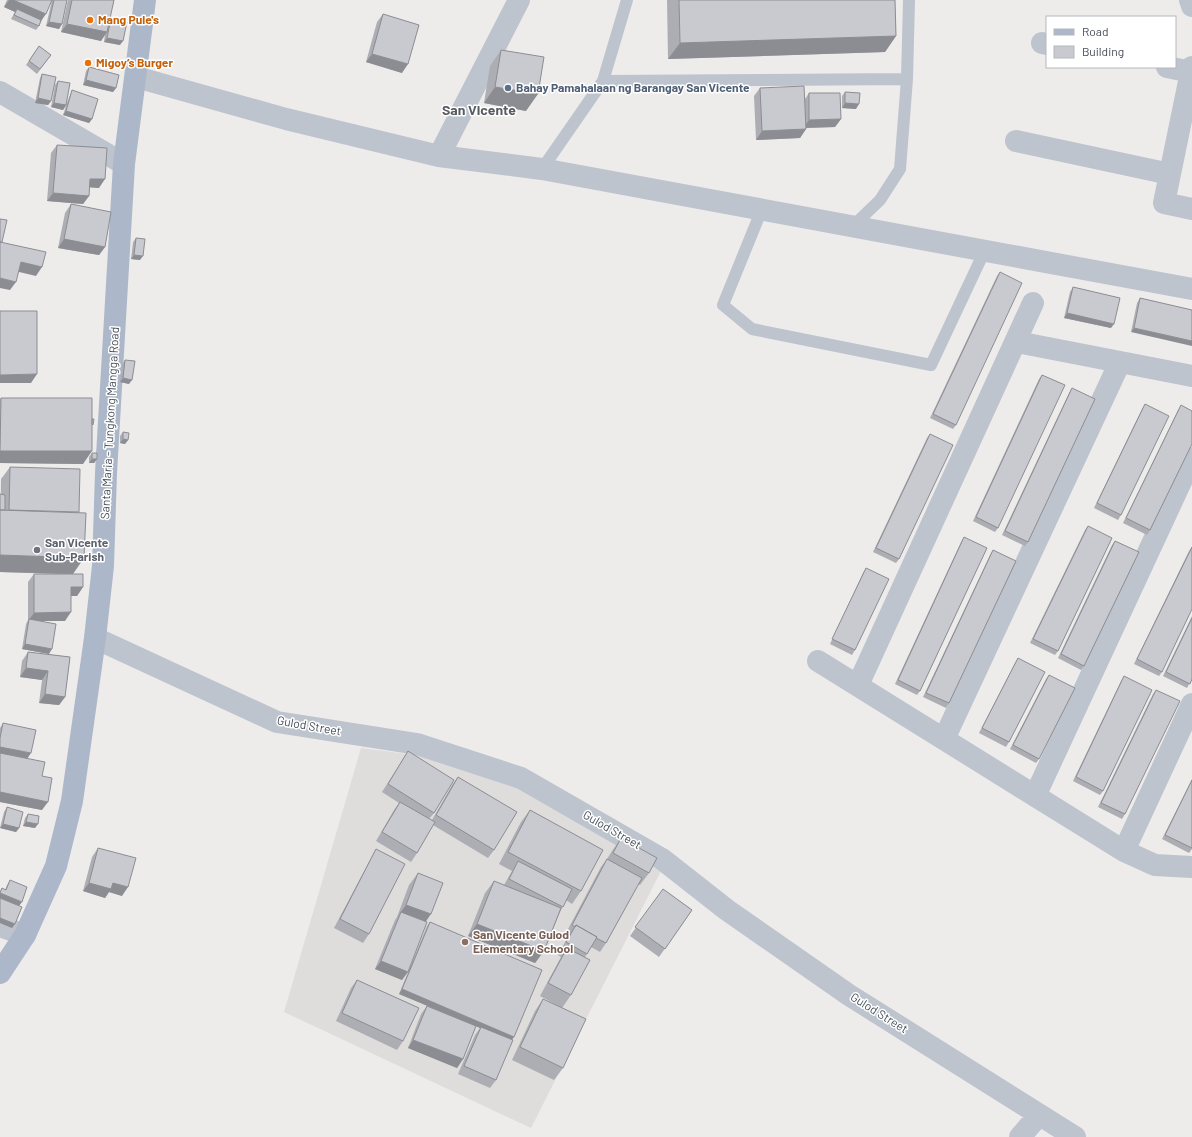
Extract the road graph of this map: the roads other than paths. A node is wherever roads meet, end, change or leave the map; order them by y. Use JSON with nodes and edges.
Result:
{"nodes":[{"id":1,"x":145,"y":0,"type":"edge"},
{"id":2,"x":519,"y":0,"type":"edge"},
{"id":3,"x":627,"y":0,"type":"edge"},
{"id":4,"x":909,"y":0,"type":"edge"},
{"id":5,"x":1190,"y":0,"type":"edge"},
{"id":6,"x":1192,"y":6,"type":"edge"},
{"id":7,"x":1176,"y":68,"type":"edge"},
{"id":8,"x":1192,"y":69,"type":"edge"},
{"id":9,"x":136,"y":77,"type":"junction"},
{"id":10,"x":907,"y":79,"type":"junction"},
{"id":11,"x":603,"y":82,"type":"junction"},
{"id":12,"x":0,"y":92,"type":"edge"},
{"id":13,"x":1016,"y":142,"type":"dead end"},
{"id":14,"x":439,"y":156,"type":"junction"},
{"id":15,"x":124,"y":164,"type":"junction"},
{"id":16,"x":542,"y":169,"type":"junction"},
{"id":17,"x":1170,"y":174,"type":"junction"},
{"id":18,"x":762,"y":209,"type":"junction"},
{"id":19,"x":1192,"y":209,"type":"edge"},
{"id":20,"x":853,"y":226,"type":"junction"},
{"id":21,"x":985,"y":250,"type":"junction"},
{"id":22,"x":1192,"y":289,"type":"edge"},
{"id":23,"x":1033,"y":304,"type":"dead end"},
{"id":24,"x":1017,"y":342,"type":"junction"},
{"id":25,"x":1120,"y":362,"type":"junction"},
{"id":26,"x":1192,"y":376,"type":"edge"},
{"id":27,"x":1192,"y":458,"type":"edge"},
{"id":28,"x":96,"y":638,"type":"junction"},
{"id":29,"x":818,"y":661,"type":"dead end"},
{"id":30,"x":858,"y":685,"type":"junction"},
{"id":31,"x":1192,"y":704,"type":"edge"},
{"id":32,"x":944,"y":739,"type":"junction"},
{"id":33,"x":1035,"y":796,"type":"junction"},
{"id":34,"x":1124,"y":851,"type":"junction"},
{"id":35,"x":1192,"y":867,"type":"edge"},
{"id":36,"x":0,"y":926,"type":"edge"},
{"id":37,"x":24,"y":935,"type":"junction"},
{"id":38,"x":0,"y":973,"type":"edge"},
{"id":39,"x":1039,"y":1115,"type":"junction"},
{"id":40,"x":1020,"y":1137,"type":"edge"},
{"id":41,"x":1075,"y":1137,"type":"edge"}],
"edges":[{"from":1,"to":9,"type":"main road","name":"Santa Maria - Tungkong Mangga Road"},
{"from":2,"to":14,"type":"street"},
{"from":3,"to":11,"type":"lane"},
{"from":4,"to":10,"type":"lane"},
{"from":5,"to":6,"type":"street"},
{"from":7,"to":8,"type":"street"},
{"from":8,"to":17,"type":"street"},
{"from":9,"to":14,"type":"street"},
{"from":9,"to":15,"type":"main road","name":"Santa Maria - Tungkong Mangga Road"},
{"from":10,"to":11,"type":"lane"},
{"from":10,"to":20,"type":"lane"},
{"from":11,"to":16,"type":"lane"},
{"from":12,"to":15,"type":"street"},
{"from":13,"to":17,"type":"street"},
{"from":14,"to":16,"type":"street"},
{"from":15,"to":28,"type":"main road","name":"Santa Maria - Tungkong Mangga Road"},
{"from":16,"to":18,"type":"street"},
{"from":17,"to":19,"type":"street"},
{"from":18,"to":20,"type":"street"},
{"from":18,"to":21,"type":"lane"},
{"from":20,"to":21,"type":"street"},
{"from":21,"to":22,"type":"street"},
{"from":23,"to":24,"type":"street"},
{"from":24,"to":25,"type":"street"},
{"from":24,"to":30,"type":"street"},
{"from":25,"to":26,"type":"street"},
{"from":25,"to":32,"type":"street"},
{"from":27,"to":33,"type":"street"},
{"from":28,"to":37,"type":"main road","name":"Santa Maria - Tungkong Mangga Road"},
{"from":28,"to":39,"type":"street","name":"Gulod Street"},
{"from":29,"to":30,"type":"street"},
{"from":30,"to":32,"type":"street"},
{"from":31,"to":34,"type":"street"},
{"from":32,"to":33,"type":"street"},
{"from":33,"to":34,"type":"street"},
{"from":34,"to":35,"type":"street"},
{"from":36,"to":37,"type":"street"},
{"from":37,"to":38,"type":"main road","name":"Santa Maria - Tungkong Mangga Road"},
{"from":39,"to":40,"type":"street"},
{"from":39,"to":41,"type":"street","name":"Gulod Street"}]}
